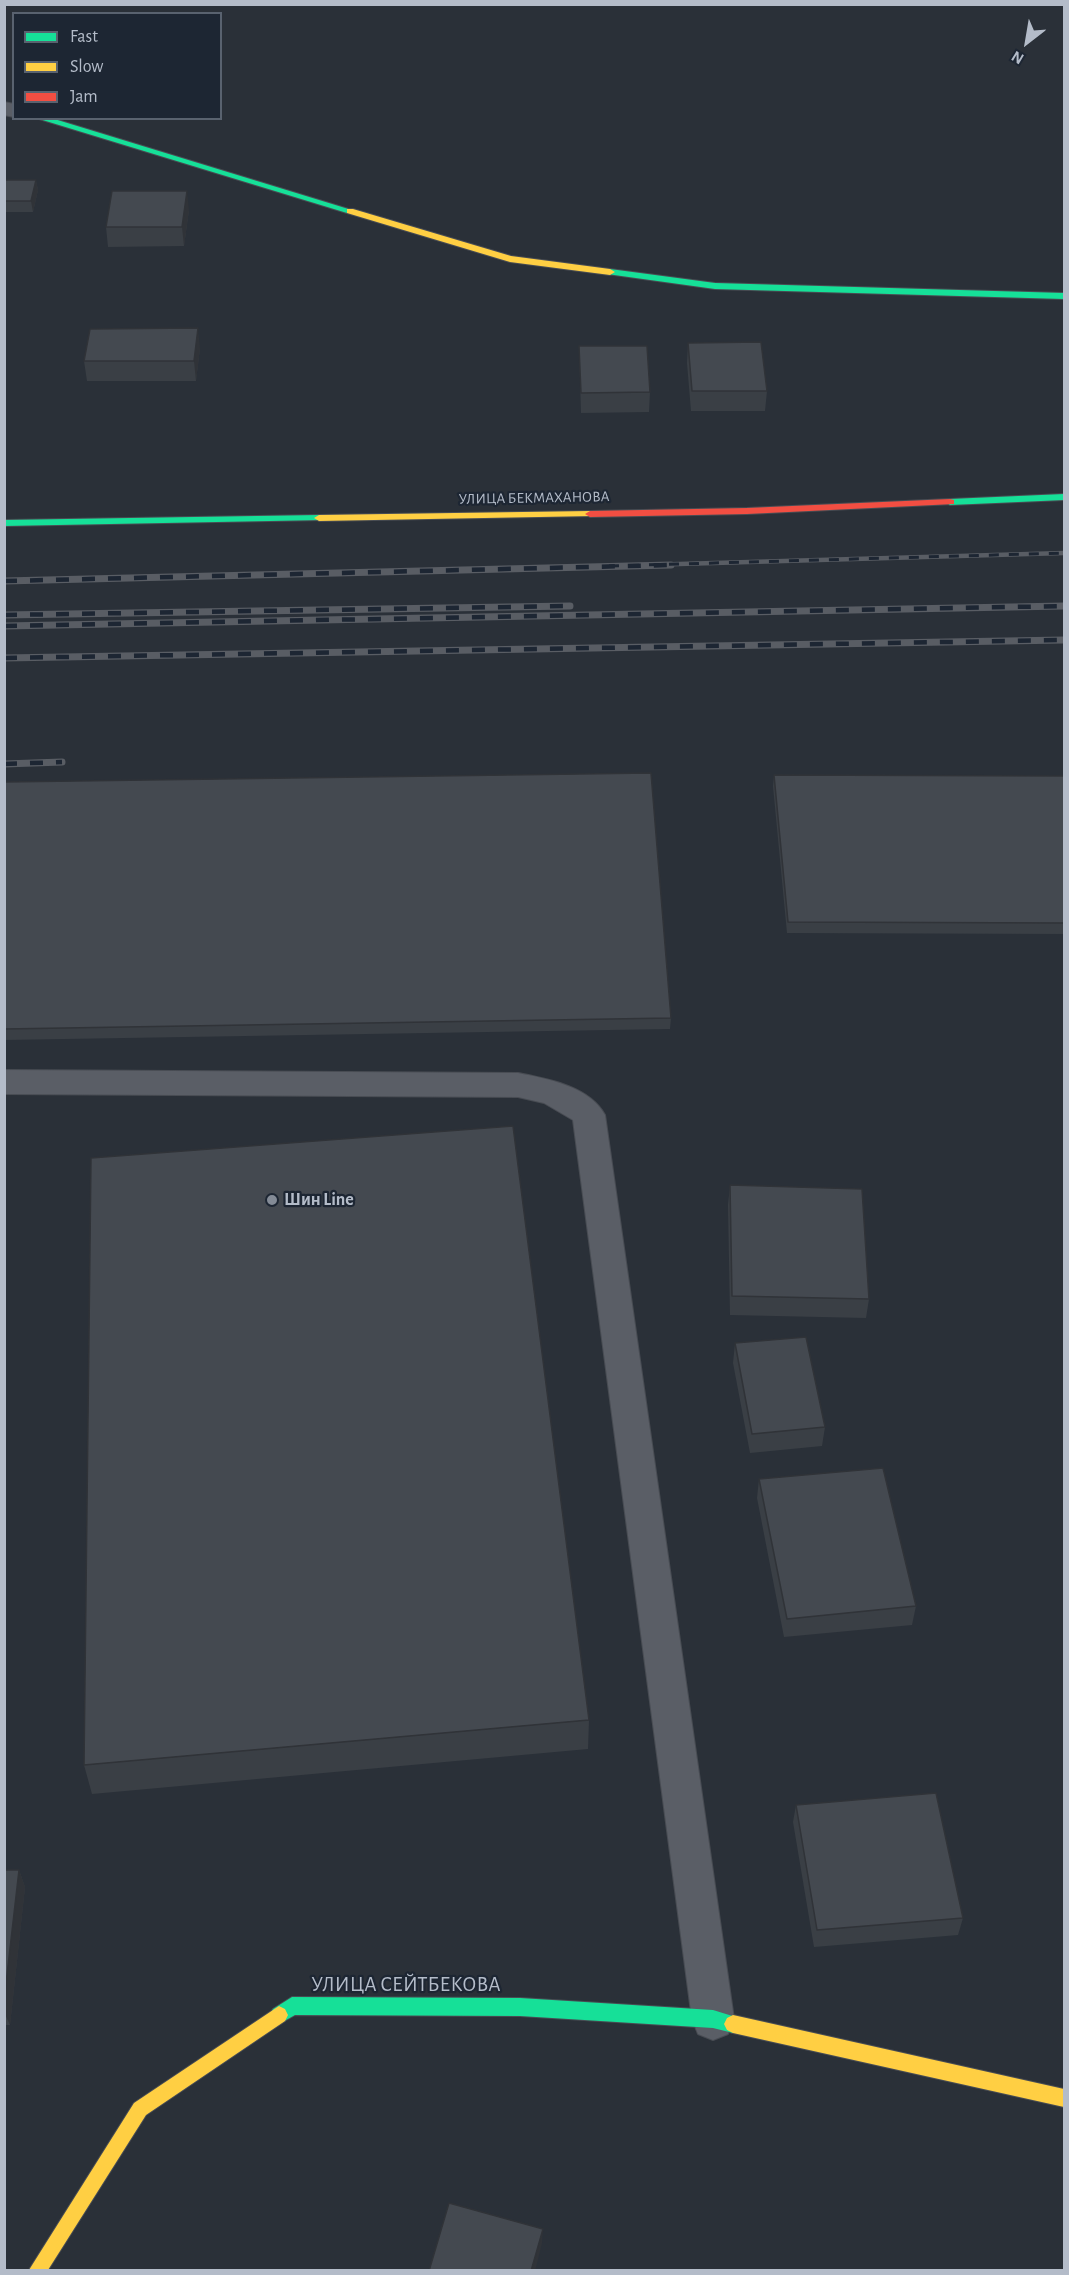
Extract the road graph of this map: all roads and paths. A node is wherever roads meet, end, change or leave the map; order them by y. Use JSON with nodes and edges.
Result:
{"nodes":[{"id":1,"x":47,"y":120,"type":"edge"},
{"id":2,"x":1065,"y":296,"type":"edge"},
{"id":3,"x":1065,"y":497,"type":"edge"},
{"id":4,"x":4,"y":523,"type":"edge"},
{"id":5,"x":4,"y":1082,"type":"edge"},
{"id":6,"x":713,"y":2019,"type":"junction"},
{"id":7,"x":1065,"y":2098,"type":"edge"},
{"id":8,"x":38,"y":2271,"type":"edge"}],
"edges":[{"from":1,"to":2,"type":"street"},
{"from":3,"to":4,"type":"street","name":"УЛИЦА БЕКМАХАНОВА"},
{"from":5,"to":6,"type":"street"},
{"from":6,"to":7,"type":"street","name":"УЛИЦА СЕЙТБЕКОВА"},
{"from":6,"to":8,"type":"street","name":"УЛИЦА СЕЙТБЕКОВА"}]}
